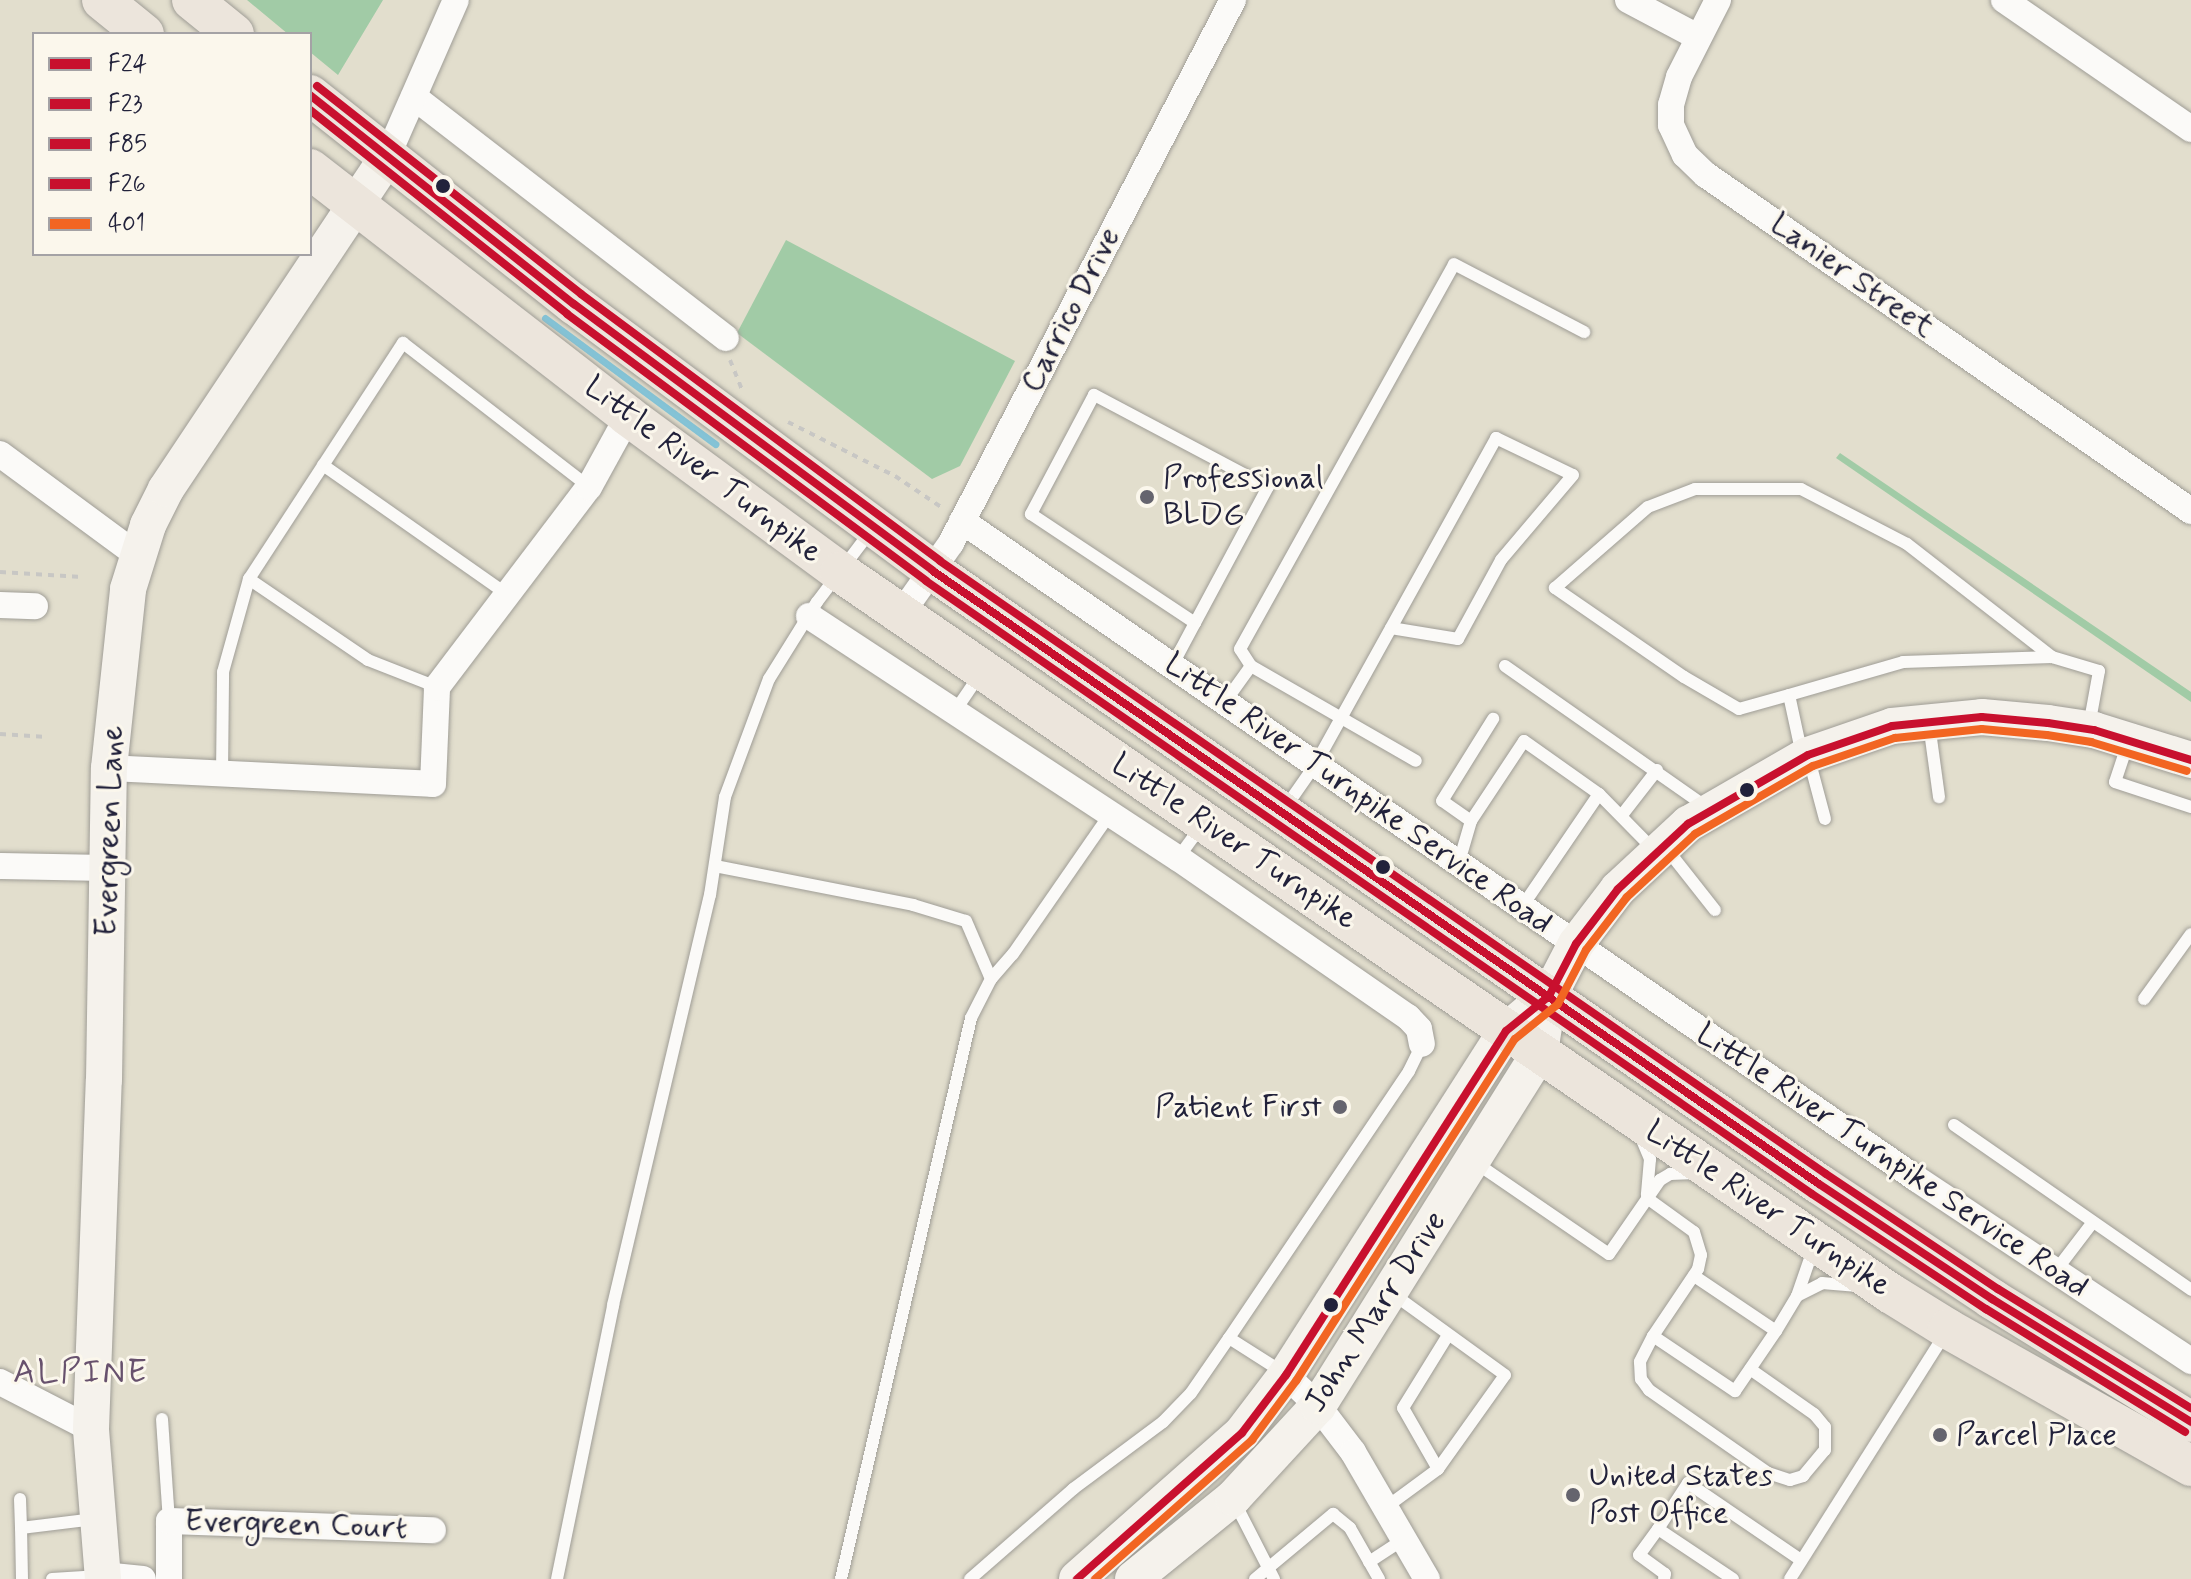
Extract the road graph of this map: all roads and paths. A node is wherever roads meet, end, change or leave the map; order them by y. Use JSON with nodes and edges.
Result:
{"nodes":[{"id":1,"x":102,"y":0,"type":"edge"},
{"id":2,"x":192,"y":0,"type":"edge"},
{"id":3,"x":456,"y":0,"type":"edge"},
{"id":4,"x":1233,"y":0,"type":"edge"},
{"id":5,"x":1628,"y":0,"type":"edge"},
{"id":6,"x":1718,"y":0,"type":"edge"},
{"id":7,"x":2004,"y":0,"type":"edge"},
{"id":8,"x":142,"y":32,"type":"edge"},
{"id":9,"x":232,"y":32,"type":"edge"},
{"id":10,"x":1698,"y":37,"type":"junction"},
{"id":11,"x":312,"y":97,"type":"edge"},
{"id":12,"x":414,"y":97,"type":"junction"},
{"id":13,"x":2191,"y":129,"type":"edge"},
{"id":14,"x":387,"y":157,"type":"junction"},
{"id":15,"x":312,"y":171,"type":"edge"},
{"id":16,"x":355,"y":205,"type":"junction"},
{"id":17,"x":1584,"y":332,"type":"dead end"},
{"id":18,"x":726,"y":338,"type":"dead end"},
{"id":19,"x":741,"y":388,"type":"dead end"},
{"id":20,"x":751,"y":396,"type":"dead end"},
{"id":21,"x":628,"y":416,"type":"junction"},
{"id":22,"x":783,"y":419,"type":"dead end"},
{"id":23,"x":0,"y":454,"type":"edge"},
{"id":24,"x":323,"y":465,"type":"junction"},
{"id":25,"x":589,"y":487,"type":"junction"},
{"id":26,"x":2191,"y":511,"type":"edge"},
{"id":27,"x":962,"y":521,"type":"junction"},
{"id":28,"x":874,"y":528,"type":"junction"},
{"id":29,"x":137,"y":555,"type":"junction"},
{"id":30,"x":933,"y":571,"type":"junction"},
{"id":31,"x":0,"y":572,"type":"edge"},
{"id":32,"x":840,"y":572,"type":"junction"},
{"id":33,"x":82,"y":577,"type":"dead end"},
{"id":34,"x":249,"y":579,"type":"junction"},
{"id":35,"x":505,"y":593,"type":"junction"},
{"id":36,"x":0,"y":605,"type":"edge"},
{"id":37,"x":35,"y":606,"type":"dead end"},
{"id":38,"x":901,"y":614,"type":"junction"},
{"id":39,"x":809,"y":616,"type":"junction"},
{"id":40,"x":1195,"y":623,"type":"junction"},
{"id":41,"x":1391,"y":628,"type":"junction"},
{"id":42,"x":2052,"y":657,"type":"junction"},
{"id":43,"x":1172,"y":666,"type":"junction"},
{"id":44,"x":1251,"y":666,"type":"junction"},
{"id":45,"x":1505,"y":666,"type":"dead end"},
{"id":46,"x":983,"y":670,"type":"junction"},
{"id":47,"x":437,"y":687,"type":"junction"},
{"id":48,"x":1789,"y":695,"type":"junction"},
{"id":49,"x":1225,"y":702,"type":"junction"},
{"id":50,"x":953,"y":714,"type":"junction"},
{"id":51,"x":1341,"y":718,"type":"junction"},
{"id":52,"x":1493,"y":719,"type":"dead end"},
{"id":53,"x":1929,"y":722,"type":"junction"},
{"id":54,"x":2089,"y":729,"type":"junction"},
{"id":55,"x":0,"y":734,"type":"edge"},
{"id":56,"x":47,"y":737,"type":"dead end"},
{"id":57,"x":2129,"y":740,"type":"junction"},
{"id":58,"x":1806,"y":757,"type":"junction"},
{"id":59,"x":2191,"y":760,"type":"edge"},
{"id":60,"x":1416,"y":761,"type":"dead end"},
{"id":61,"x":1315,"y":765,"type":"junction"},
{"id":62,"x":109,"y":768,"type":"junction"},
{"id":63,"x":1657,"y":770,"type":"junction"},
{"id":64,"x":222,"y":775,"type":"junction"},
{"id":65,"x":1599,"y":794,"type":"junction"},
{"id":66,"x":1939,"y":797,"type":"dead end"},
{"id":67,"x":2191,"y":807,"type":"edge"},
{"id":68,"x":1709,"y":809,"type":"junction"},
{"id":69,"x":1282,"y":812,"type":"junction"},
{"id":70,"x":1110,"y":814,"type":"junction"},
{"id":71,"x":1622,"y":815,"type":"junction"},
{"id":72,"x":1825,"y":819,"type":"dead end"},
{"id":73,"x":1471,"y":821,"type":"junction"},
{"id":74,"x":1204,"y":822,"type":"junction"},
{"id":75,"x":1660,"y":849,"type":"junction"},
{"id":76,"x":1178,"y":858,"type":"junction"},
{"id":77,"x":1459,"y":862,"type":"junction"},
{"id":78,"x":0,"y":866,"type":"edge"},
{"id":79,"x":715,"y":866,"type":"junction"},
{"id":80,"x":106,"y":868,"type":"junction"},
{"id":81,"x":1522,"y":907,"type":"junction"},
{"id":82,"x":1715,"y":910,"type":"dead end"},
{"id":83,"x":2191,"y":934,"type":"edge"},
{"id":84,"x":1576,"y":944,"type":"junction"},
{"id":85,"x":991,"y":979,"type":"junction"},
{"id":86,"x":1549,"y":996,"type":"junction"},
{"id":87,"x":2144,"y":999,"type":"dead end"},
{"id":88,"x":1506,"y":1031,"type":"junction"},
{"id":89,"x":1422,"y":1044,"type":"joint"},
{"id":90,"x":1540,"y":1052,"type":"junction"},
{"id":91,"x":1613,"y":1103,"type":"junction"},
{"id":92,"x":1954,"y":1125,"type":"dead end"},
{"id":93,"x":1473,"y":1161,"type":"junction"},
{"id":94,"x":1722,"y":1178,"type":"junction"},
{"id":95,"x":1647,"y":1198,"type":"junction"},
{"id":96,"x":2093,"y":1222,"type":"junction"},
{"id":97,"x":1816,"y":1243,"type":"junction"},
{"id":98,"x":2054,"y":1273,"type":"junction"},
{"id":99,"x":1694,"y":1276,"type":"junction"},
{"id":100,"x":2191,"y":1290,"type":"edge"},
{"id":101,"x":1390,"y":1292,"type":"junction"},
{"id":102,"x":1890,"y":1293,"type":"junction"},
{"id":103,"x":1797,"y":1296,"type":"junction"},
{"id":104,"x":1992,"y":1299,"type":"junction"},
{"id":105,"x":1948,"y":1329,"type":"junction"},
{"id":106,"x":1776,"y":1331,"type":"junction"},
{"id":107,"x":1448,"y":1335,"type":"junction"},
{"id":108,"x":1653,"y":1336,"type":"junction"},
{"id":109,"x":1229,"y":1338,"type":"junction"},
{"id":110,"x":2191,"y":1361,"type":"edge"},
{"id":111,"x":1750,"y":1369,"type":"junction"},
{"id":112,"x":1286,"y":1375,"type":"junction"},
{"id":113,"x":0,"y":1382,"type":"edge"},
{"id":114,"x":1318,"y":1406,"type":"junction"},
{"id":115,"x":162,"y":1419,"type":"dead end"},
{"id":116,"x":2191,"y":1422,"type":"edge"},
{"id":117,"x":91,"y":1429,"type":"junction"},
{"id":118,"x":2191,"y":1466,"type":"edge"},
{"id":119,"x":1438,"y":1469,"type":"junction"},
{"id":120,"x":1233,"y":1498,"type":"junction"},
{"id":121,"x":20,"y":1499,"type":"dead end"},
{"id":122,"x":1385,"y":1508,"type":"junction"},
{"id":123,"x":97,"y":1519,"type":"junction"},
{"id":124,"x":169,"y":1521,"type":"junction"},
{"id":125,"x":21,"y":1528,"type":"junction"},
{"id":126,"x":1658,"y":1529,"type":"junction"},
{"id":127,"x":433,"y":1530,"type":"dead end"},
{"id":128,"x":1404,"y":1539,"type":"junction"},
{"id":129,"x":1801,"y":1560,"type":"junction"},
{"id":130,"x":1369,"y":1562,"type":"junction"},
{"id":131,"x":1270,"y":1574,"type":"edge"},
{"id":132,"x":103,"y":1577,"type":"edge"},
{"id":133,"x":22,"y":1579,"type":"edge"},
{"id":134,"x":52,"y":1579,"type":"edge"},
{"id":135,"x":143,"y":1579,"type":"edge"},
{"id":136,"x":169,"y":1579,"type":"edge"},
{"id":137,"x":557,"y":1579,"type":"edge"},
{"id":138,"x":841,"y":1579,"type":"edge"},
{"id":139,"x":970,"y":1579,"type":"edge"},
{"id":140,"x":1077,"y":1579,"type":"edge"},
{"id":141,"x":1133,"y":1579,"type":"edge"},
{"id":142,"x":1255,"y":1579,"type":"edge"},
{"id":143,"x":1379,"y":1579,"type":"edge"},
{"id":144,"x":1427,"y":1579,"type":"edge"},
{"id":145,"x":1664,"y":1579,"type":"edge"},
{"id":146,"x":1733,"y":1579,"type":"edge"},
{"id":147,"x":1790,"y":1579,"type":"edge"}],
"edges":[{"from":1,"to":8,"type":"main road"},
{"from":2,"to":9,"type":"main road"},
{"from":3,"to":12,"type":"street"},
{"from":4,"to":27,"type":"street","name":"Carrico Drive"},
{"from":5,"to":10,"type":"street"},
{"from":6,"to":10,"type":"street","name":"Lanier Street"},
{"from":7,"to":13,"type":"street"},
{"from":10,"to":26,"type":"street","name":"Lanier Street"},
{"from":11,"to":14,"type":"main road","name":"Little River Turnpike"},
{"from":12,"to":14,"type":"street"},
{"from":12,"to":18,"type":"street"},
{"from":14,"to":16,"type":"street","name":"Evergreen Lane"},
{"from":14,"to":28,"type":"main road","name":"Little River Turnpike"},
{"from":15,"to":16,"type":"main road","name":"Little River Turnpike"},
{"from":16,"to":21,"type":"main road","name":"Little River Turnpike"},
{"from":16,"to":29,"type":"street","name":"Evergreen Lane"},
{"from":17,"to":44,"type":"lane"},
{"from":19,"to":20,"type":"path"},
{"from":21,"to":25,"type":"street"},
{"from":21,"to":32,"type":"main road","name":"Little River Turnpike"},
{"from":22,"to":27,"type":"path"},
{"from":23,"to":29,"type":"street"},
{"from":24,"to":25,"type":"lane"},
{"from":24,"to":34,"type":"lane"},
{"from":24,"to":35,"type":"lane"},
{"from":25,"to":35,"type":"street"},
{"from":27,"to":30,"type":"street","name":"Carrico Drive"},
{"from":27,"to":43,"type":"street","name":"Little River Turnpike Service Road"},
{"from":28,"to":30,"type":"main road","name":"Little River Turnpike"},
{"from":28,"to":32,"type":"lane"},
{"from":29,"to":62,"type":"street","name":"Evergreen Lane"},
{"from":30,"to":38,"type":"street","name":"Carrico Drive"},
{"from":30,"to":69,"type":"main road","name":"Little River Turnpike"},
{"from":31,"to":33,"type":"path"},
{"from":32,"to":38,"type":"main road","name":"Little River Turnpike"},
{"from":32,"to":39,"type":"lane"},
{"from":34,"to":47,"type":"lane"},
{"from":34,"to":64,"type":"lane"},
{"from":35,"to":47,"type":"street"},
{"from":36,"to":37,"type":"street"},
{"from":38,"to":46,"type":"main road","name":"Little River Turnpike"},
{"from":39,"to":50,"type":"street"},
{"from":39,"to":79,"type":"lane"},
{"from":40,"to":40,"type":"lane"},
{"from":40,"to":43,"type":"lane"},
{"from":41,"to":41,"type":"lane"},
{"from":41,"to":51,"type":"lane"},
{"from":42,"to":48,"type":"lane"},
{"from":42,"to":48,"type":"lane"},
{"from":42,"to":54,"type":"lane"},
{"from":43,"to":49,"type":"street","name":"Little River Turnpike Service Road"},
{"from":44,"to":49,"type":"lane"},
{"from":44,"to":51,"type":"lane"},
{"from":45,"to":63,"type":"lane"},
{"from":46,"to":50,"type":"lane"},
{"from":46,"to":74,"type":"main road","name":"Little River Turnpike"},
{"from":47,"to":64,"type":"street"},
{"from":48,"to":58,"type":"lane"},
{"from":49,"to":61,"type":"street","name":"Little River Turnpike Service Road"},
{"from":50,"to":70,"type":"street"},
{"from":51,"to":60,"type":"lane"},
{"from":51,"to":61,"type":"lane"},
{"from":52,"to":73,"type":"lane"},
{"from":53,"to":54,"type":"street","name":"John Marr Drive"},
{"from":53,"to":58,"type":"street","name":"John Marr Drive"},
{"from":53,"to":66,"type":"lane"},
{"from":54,"to":57,"type":"street","name":"John Marr Drive"},
{"from":55,"to":56,"type":"path"},
{"from":57,"to":59,"type":"street","name":"John Marr Drive"},
{"from":57,"to":67,"type":"lane"},
{"from":58,"to":68,"type":"street","name":"John Marr Drive"},
{"from":58,"to":72,"type":"lane"},
{"from":61,"to":69,"type":"lane"},
{"from":61,"to":77,"type":"street","name":"Little River Turnpike Service Road"},
{"from":62,"to":64,"type":"street"},
{"from":62,"to":80,"type":"street","name":"Evergreen Lane"},
{"from":63,"to":68,"type":"lane"},
{"from":63,"to":71,"type":"lane"},
{"from":65,"to":71,"type":"lane"},
{"from":65,"to":73,"type":"lane"},
{"from":65,"to":81,"type":"lane"},
{"from":68,"to":75,"type":"street","name":"John Marr Drive"},
{"from":69,"to":86,"type":"main road","name":"Little River Turnpike"},
{"from":70,"to":76,"type":"street"},
{"from":70,"to":85,"type":"lane"},
{"from":71,"to":75,"type":"lane"},
{"from":73,"to":77,"type":"lane"},
{"from":74,"to":76,"type":"lane"},
{"from":74,"to":88,"type":"main road","name":"Little River Turnpike"},
{"from":75,"to":82,"type":"lane"},
{"from":75,"to":84,"type":"street","name":"John Marr Drive"},
{"from":76,"to":89,"type":"street"},
{"from":77,"to":81,"type":"street","name":"Little River Turnpike Service Road"},
{"from":78,"to":80,"type":"street"},
{"from":79,"to":85,"type":"lane"},
{"from":79,"to":137,"type":"lane"},
{"from":80,"to":117,"type":"street","name":"Evergreen Lane"},
{"from":81,"to":84,"type":"street","name":"Little River Turnpike Service Road"},
{"from":83,"to":87,"type":"lane"},
{"from":84,"to":86,"type":"street","name":"John Marr Drive"},
{"from":84,"to":98,"type":"street","name":"Little River Turnpike Service Road"},
{"from":85,"to":138,"type":"lane"},
{"from":86,"to":88,"type":"street","name":"John Marr Drive"},
{"from":86,"to":90,"type":"street","name":"John Marr Drive"},
{"from":86,"to":104,"type":"main road","name":"Little River Turnpike"},
{"from":88,"to":90,"type":"main road","name":"Little River Turnpike"},
{"from":88,"to":112,"type":"street","name":"John Marr Drive"},
{"from":89,"to":109,"type":"lane"},
{"from":90,"to":91,"type":"main road","name":"Little River Turnpike"},
{"from":90,"to":93,"type":"street","name":"John Marr Drive"},
{"from":91,"to":94,"type":"main road","name":"Little River Turnpike"},
{"from":91,"to":95,"type":"lane"},
{"from":92,"to":96,"type":"lane"},
{"from":93,"to":95,"type":"lane"},
{"from":93,"to":101,"type":"street","name":"John Marr Drive"},
{"from":94,"to":95,"type":"lane"},
{"from":94,"to":97,"type":"main road","name":"Little River Turnpike"},
{"from":95,"to":99,"type":"lane"},
{"from":96,"to":98,"type":"lane"},
{"from":96,"to":100,"type":"lane"},
{"from":97,"to":102,"type":"main road","name":"Little River Turnpike"},
{"from":97,"to":103,"type":"lane"},
{"from":97,"to":104,"type":"main road"},
{"from":98,"to":110,"type":"street","name":"Little River Turnpike Service Road"},
{"from":99,"to":106,"type":"lane"},
{"from":99,"to":108,"type":"lane"},
{"from":101,"to":107,"type":"lane"},
{"from":101,"to":114,"type":"street","name":"John Marr Drive"},
{"from":102,"to":103,"type":"lane"},
{"from":102,"to":105,"type":"main road","name":"Little River Turnpike"},
{"from":103,"to":106,"type":"lane"},
{"from":104,"to":116,"type":"main road","name":"Little River Turnpike"},
{"from":105,"to":118,"type":"main road","name":"Little River Turnpike"},
{"from":105,"to":129,"type":"lane"},
{"from":106,"to":111,"type":"lane"},
{"from":107,"to":119,"type":"lane"},
{"from":107,"to":119,"type":"lane"},
{"from":108,"to":111,"type":"lane"},
{"from":108,"to":111,"type":"lane"},
{"from":109,"to":112,"type":"lane"},
{"from":109,"to":139,"type":"lane"},
{"from":112,"to":114,"type":"street"},
{"from":112,"to":140,"type":"street","name":"John Marr Drive"},
{"from":113,"to":117,"type":"street"},
{"from":114,"to":120,"type":"street","name":"John Marr Drive"},
{"from":114,"to":122,"type":"street"},
{"from":115,"to":124,"type":"lane"},
{"from":117,"to":123,"type":"street","name":"Evergreen Lane"},
{"from":119,"to":122,"type":"lane"},
{"from":120,"to":131,"type":"lane"},
{"from":120,"to":141,"type":"street","name":"John Marr Drive"},
{"from":121,"to":125,"type":"lane"},
{"from":122,"to":128,"type":"street"},
{"from":123,"to":125,"type":"lane"},
{"from":123,"to":132,"type":"street","name":"Evergreen Lane"},
{"from":124,"to":127,"type":"street","name":"Evergreen Court"},
{"from":124,"to":136,"type":"street","name":"Evergreen Court"},
{"from":125,"to":133,"type":"lane"},
{"from":126,"to":129,"type":"lane"},
{"from":126,"to":145,"type":"lane"},
{"from":126,"to":146,"type":"lane"},
{"from":128,"to":130,"type":"lane"},
{"from":128,"to":144,"type":"street"},
{"from":129,"to":147,"type":"lane"},
{"from":130,"to":131,"type":"lane"},
{"from":130,"to":143,"type":"lane"},
{"from":131,"to":142,"type":"lane"},
{"from":132,"to":134,"type":"lane"},
{"from":132,"to":135,"type":"street"}]}
